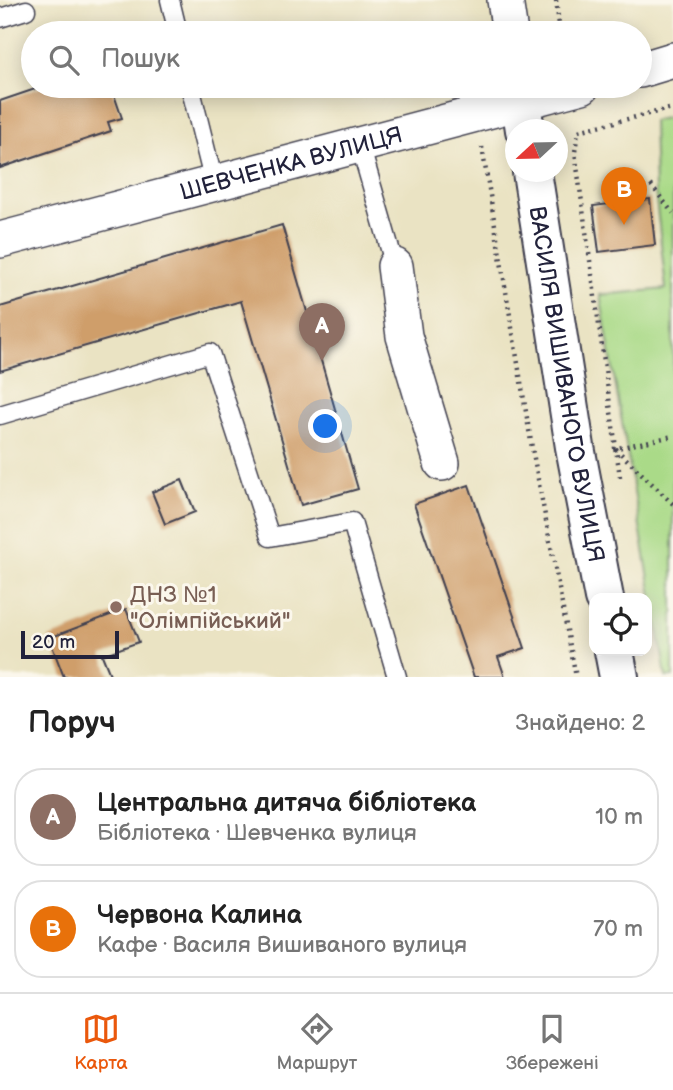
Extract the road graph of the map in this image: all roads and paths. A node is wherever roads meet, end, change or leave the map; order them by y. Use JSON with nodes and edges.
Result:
{"nodes":[{"id":1,"x":170,"y":0,"type":"edge"},
{"id":2,"x":505,"y":0,"type":"edge"},
{"id":3,"x":556,"y":0,"type":"edge"},
{"id":4,"x":26,"y":10,"type":"dead end"},
{"id":5,"x":0,"y":18,"type":"edge"},
{"id":6,"x":175,"y":21,"type":"edge"},
{"id":7,"x":508,"y":21,"type":"edge"},
{"id":8,"x":559,"y":21,"type":"edge"},
{"id":9,"x":673,"y":60,"type":"edge"},
{"id":10,"x":652,"y":66,"type":"edge"},
{"id":11,"x":193,"y":98,"type":"edge"},
{"id":12,"x":546,"y":98,"type":"edge"},
{"id":13,"x":522,"y":106,"type":"edge"},
{"id":14,"x":673,"y":108,"type":"edge"},
{"id":15,"x":477,"y":114,"type":"junction"},
{"id":16,"x":359,"y":145,"type":"junction"},
{"id":17,"x":534,"y":182,"type":"edge"},
{"id":18,"x":214,"y":183,"type":"junction"},
{"id":19,"x":651,"y":185,"type":"dead end"},
{"id":20,"x":673,"y":213,"type":"edge"},
{"id":21,"x":0,"y":240,"type":"edge"},
{"id":22,"x":395,"y":266,"type":"joint"},
{"id":23,"x":0,"y":415,"type":"edge"},
{"id":24,"x":616,"y":450,"type":"junction"},
{"id":25,"x":442,"y":463,"type":"dead end"},
{"id":26,"x":623,"y":490,"type":"dead end"},
{"id":27,"x":673,"y":503,"type":"edge"},
{"id":28,"x":603,"y":593,"type":"edge"},
{"id":29,"x":615,"y":656,"type":"edge"},
{"id":30,"x":397,"y":677,"type":"edge"},
{"id":31,"x":576,"y":677,"type":"edge"},
{"id":32,"x":619,"y":677,"type":"edge"}],
"edges":[{"from":1,"to":6,"type":"lane"},
{"from":2,"to":7,"type":"street"},
{"from":3,"to":8,"type":"path"},
{"from":4,"to":5,"type":"lane"},
{"from":9,"to":10,"type":"street"},
{"from":11,"to":18,"type":"lane"},
{"from":12,"to":13,"type":"street","name":"ШЕВЧЕНКА ВУЛИЦЯ"},
{"from":13,"to":15,"type":"street","name":"ШЕВЧЕНКА ВУЛИЦЯ"},
{"from":14,"to":24,"type":"path"},
{"from":15,"to":16,"type":"street","name":"ШЕВЧЕНКА ВУЛИЦЯ"},
{"from":15,"to":31,"type":"path"},
{"from":16,"to":18,"type":"street","name":"ШЕВЧЕНКА ВУЛИЦЯ"},
{"from":16,"to":22,"type":"lane"},
{"from":17,"to":28,"type":"street","name":"ВАСИЛЯ ВИШИВАНОГО ВУЛИЦЯ"},
{"from":18,"to":21,"type":"street","name":"ШЕВЧЕНКА ВУЛИЦЯ"},
{"from":19,"to":20,"type":"path"},
{"from":22,"to":25,"type":"street"},
{"from":23,"to":30,"type":"lane"},
{"from":24,"to":26,"type":"path"},
{"from":24,"to":27,"type":"path"},
{"from":29,"to":32,"type":"street"}]}
